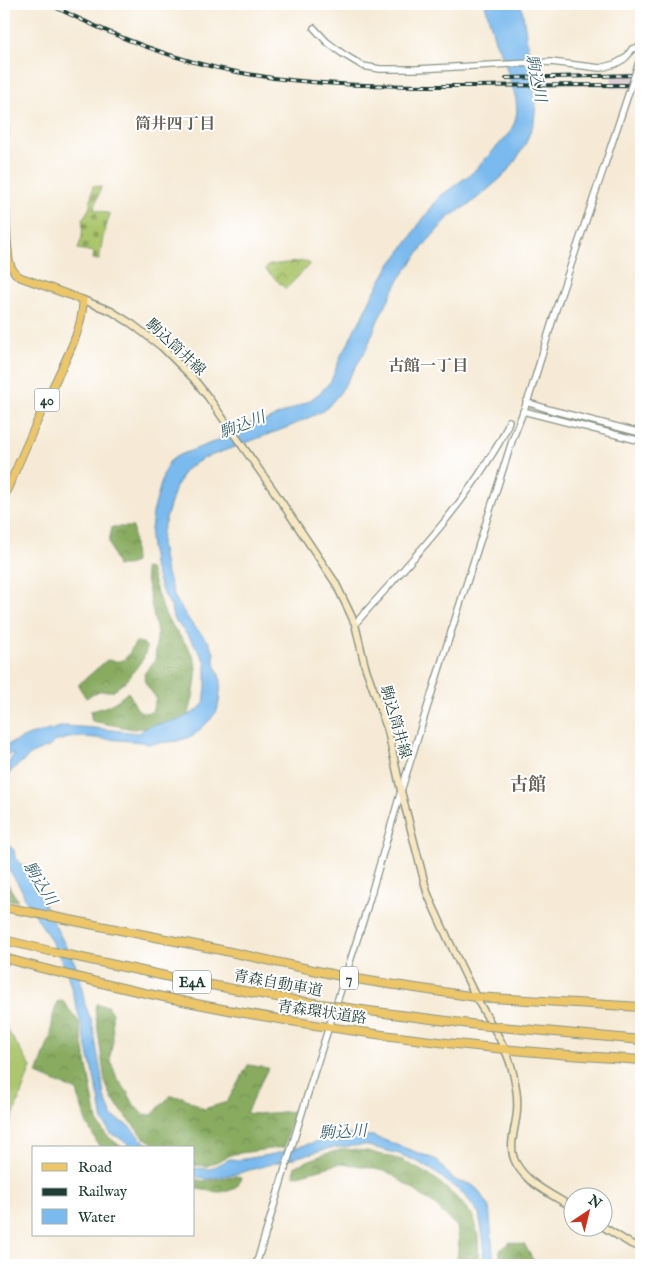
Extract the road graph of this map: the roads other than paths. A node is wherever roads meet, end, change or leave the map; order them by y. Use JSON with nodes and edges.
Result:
{"nodes":[{"id":1,"x":314,"y":28,"type":"dead end"},
{"id":2,"x":641,"y":48,"type":"edge"},
{"id":3,"x":641,"y":56,"type":"edge"},
{"id":4,"x":4,"y":97,"type":"edge"},
{"id":5,"x":83,"y":300,"type":"junction"},
{"id":6,"x":526,"y":402,"type":"junction"},
{"id":7,"x":523,"y":411,"type":"junction"},
{"id":8,"x":509,"y":421,"type":"dead end"},
{"id":9,"x":641,"y":432,"type":"edge"},
{"id":10,"x":641,"y":440,"type":"edge"},
{"id":11,"x":4,"y":497,"type":"edge"},
{"id":12,"x":354,"y":624,"type":"junction"},
{"id":13,"x":401,"y":791,"type":"junction"},
{"id":14,"x":4,"y":907,"type":"edge"},
{"id":15,"x":4,"y":940,"type":"edge"},
{"id":16,"x":4,"y":958,"type":"edge"},
{"id":17,"x":346,"y":977,"type":"junction"},
{"id":18,"x":476,"y":996,"type":"junction"},
{"id":19,"x":641,"y":1007,"type":"edge"},
{"id":20,"x":329,"y":1028,"type":"junction"},
{"id":21,"x":641,"y":1040,"type":"edge"},
{"id":22,"x":504,"y":1049,"type":"junction"},
{"id":23,"x":641,"y":1060,"type":"edge"},
{"id":24,"x":562,"y":1201,"type":"edge"},
{"id":25,"x":612,"y":1232,"type":"edge"},
{"id":26,"x":641,"y":1247,"type":"edge"},
{"id":27,"x":256,"y":1265,"type":"edge"}],
"edges":[{"from":1,"to":2,"type":"street"},
{"from":3,"to":6,"type":"street","bridge":true},
{"from":4,"to":5,"type":"main road"},
{"from":5,"to":11,"type":"main road","number":"40"},
{"from":5,"to":12,"type":"main road","name":"駒込筒井線"},
{"from":6,"to":7,"type":"street"},
{"from":6,"to":9,"type":"street"},
{"from":7,"to":10,"type":"street"},
{"from":7,"to":13,"type":"street"},
{"from":8,"to":12,"type":"street"},
{"from":12,"to":13,"type":"main road","name":"駒込筒井線"},
{"from":13,"to":17,"type":"street"},
{"from":13,"to":18,"type":"main road","name":"駒込筒井線"},
{"from":14,"to":17,"type":"highway","number":"7"},
{"from":15,"to":21,"type":"highway","name":"青森自動車道","number":"E4A","bridge":true},
{"from":16,"to":20,"type":"highway","name":"青森環状道路"},
{"from":17,"to":18,"type":"highway","number":"7"},
{"from":17,"to":20,"type":"street"},
{"from":18,"to":19,"type":"highway","number":"7"},
{"from":18,"to":22,"type":"main road","name":"駒込筒井線"},
{"from":20,"to":22,"type":"highway","name":"青森環状道路"},
{"from":20,"to":27,"type":"street"},
{"from":22,"to":23,"type":"highway","name":"青森環状道路"},
{"from":22,"to":24,"type":"main road","name":"駒込筒井線"},
{"from":25,"to":26,"type":"main road"}]}
